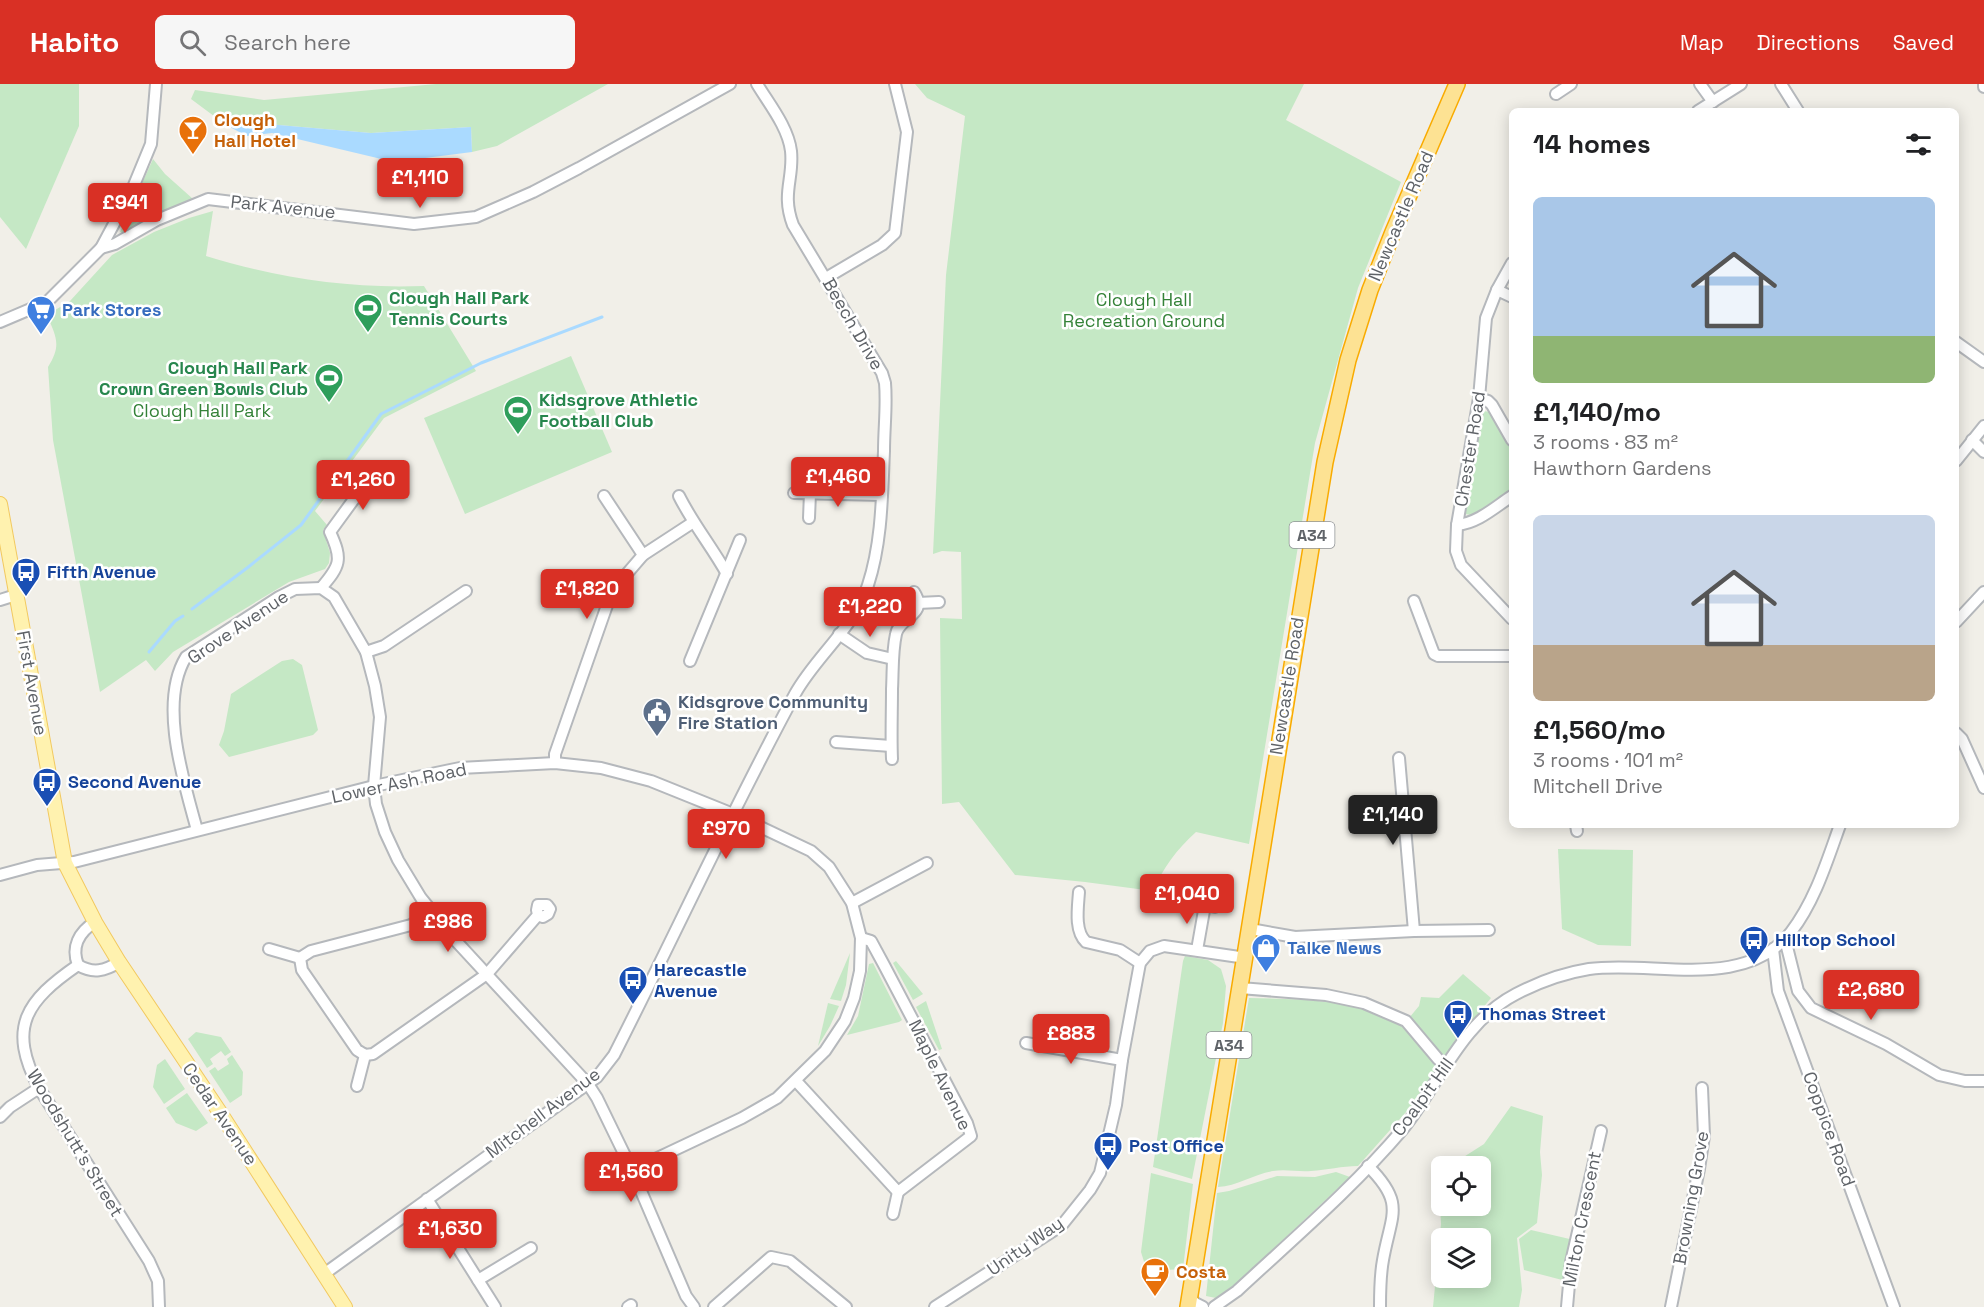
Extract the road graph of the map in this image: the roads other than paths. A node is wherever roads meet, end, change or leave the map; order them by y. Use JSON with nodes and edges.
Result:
{"nodes":[{"id":1,"x":156,"y":84,"type":"edge"},
{"id":2,"x":730,"y":84,"type":"edge"},
{"id":3,"x":757,"y":84,"type":"edge"},
{"id":4,"x":896,"y":84,"type":"edge"},
{"id":5,"x":1457,"y":84,"type":"edge"},
{"id":6,"x":1571,"y":84,"type":"edge"},
{"id":7,"x":1700,"y":84,"type":"edge"},
{"id":8,"x":1741,"y":84,"type":"edge"},
{"id":9,"x":1781,"y":84,"type":"edge"},
{"id":10,"x":1556,"y":94,"type":"dead end"},
{"id":11,"x":1713,"y":102,"type":"junction"},
{"id":12,"x":1703,"y":108,"type":"edge"},
{"id":13,"x":1796,"y":108,"type":"edge"},
{"id":14,"x":101,"y":249,"type":"junction"},
{"id":15,"x":1509,"y":268,"type":"edge"},
{"id":16,"x":826,"y":278,"type":"junction"},
{"id":17,"x":1497,"y":290,"type":"junction"},
{"id":18,"x":1509,"y":296,"type":"edge"},
{"id":19,"x":0,"y":322,"type":"edge"},
{"id":20,"x":1959,"y":344,"type":"edge"},
{"id":21,"x":1984,"y":362,"type":"edge"},
{"id":22,"x":1479,"y":399,"type":"junction"},
{"id":23,"x":1984,"y":426,"type":"edge"},
{"id":24,"x":1509,"y":435,"type":"edge"},
{"id":25,"x":1972,"y":440,"type":"junction"},
{"id":26,"x":1984,"y":452,"type":"edge"},
{"id":27,"x":1959,"y":456,"type":"edge"},
{"id":28,"x":373,"y":473,"type":"dead end"},
{"id":29,"x":794,"y":493,"type":"dead end"},
{"id":30,"x":810,"y":493,"type":"junction"},
{"id":31,"x":882,"y":495,"type":"junction"},
{"id":32,"x":604,"y":496,"type":"dead end"},
{"id":33,"x":679,"y":496,"type":"dead end"},
{"id":34,"x":1509,"y":498,"type":"edge"},
{"id":35,"x":0,"y":504,"type":"edge"},
{"id":36,"x":809,"y":518,"type":"dead end"},
{"id":37,"x":692,"y":523,"type":"junction"},
{"id":38,"x":1457,"y":525,"type":"junction"},
{"id":39,"x":740,"y":540,"type":"dead end"},
{"id":40,"x":643,"y":555,"type":"junction"},
{"id":41,"x":727,"y":574,"type":"junction"},
{"id":42,"x":321,"y":588,"type":"junction"},
{"id":43,"x":466,"y":591,"type":"dead end"},
{"id":44,"x":1984,"y":592,"type":"edge"},
{"id":45,"x":16,"y":595,"type":"junction"},
{"id":46,"x":0,"y":600,"type":"edge"},
{"id":47,"x":1414,"y":601,"type":"dead end"},
{"id":48,"x":939,"y":602,"type":"dead end"},
{"id":49,"x":1509,"y":613,"type":"edge"},
{"id":50,"x":1959,"y":619,"type":"edge"},
{"id":51,"x":840,"y":634,"type":"junction"},
{"id":52,"x":366,"y":652,"type":"junction"},
{"id":53,"x":1509,"y":656,"type":"edge"},
{"id":54,"x":893,"y":659,"type":"junction"},
{"id":55,"x":690,"y":661,"type":"dead end"},
{"id":56,"x":1959,"y":736,"type":"edge"},
{"id":57,"x":836,"y":742,"type":"dead end"},
{"id":58,"x":891,"y":746,"type":"junction"},
{"id":59,"x":1400,"y":758,"type":"dead end"},
{"id":60,"x":892,"y":759,"type":"dead end"},
{"id":61,"x":555,"y":763,"type":"junction"},
{"id":62,"x":374,"y":786,"type":"junction"},
{"id":63,"x":1984,"y":788,"type":"edge"},
{"id":64,"x":733,"y":814,"type":"junction"},
{"id":65,"x":1839,"y":828,"type":"edge"},
{"id":66,"x":197,"y":830,"type":"junction"},
{"id":67,"x":65,"y":863,"type":"junction"},
{"id":68,"x":927,"y":863,"type":"dead end"},
{"id":69,"x":0,"y":875,"type":"edge"},
{"id":70,"x":693,"y":894,"type":"joint"},
{"id":71,"x":1082,"y":898,"type":"dead end"},
{"id":72,"x":852,"y":903,"type":"junction"},
{"id":73,"x":1205,"y":905,"type":"dead end"},
{"id":74,"x":432,"y":912,"type":"junction"},
{"id":75,"x":538,"y":915,"type":"dead end"},
{"id":76,"x":94,"y":922,"type":"junction"},
{"id":77,"x":1250,"y":928,"type":"junction"},
{"id":78,"x":1489,"y":930,"type":"dead end"},
{"id":79,"x":1414,"y":931,"type":"junction"},
{"id":80,"x":861,"y":938,"type":"junction"},
{"id":81,"x":1785,"y":939,"type":"junction"},
{"id":82,"x":269,"y":949,"type":"dead end"},
{"id":83,"x":1773,"y":949,"type":"junction"},
{"id":84,"x":1197,"y":950,"type":"junction"},
{"id":85,"x":300,"y":958,"type":"junction"},
{"id":86,"x":1246,"y":958,"type":"junction"},
{"id":87,"x":119,"y":962,"type":"junction"},
{"id":88,"x":1140,"y":963,"type":"junction"},
{"id":89,"x":78,"y":965,"type":"junction"},
{"id":90,"x":487,"y":974,"type":"junction"},
{"id":91,"x":1240,"y":988,"type":"junction"},
{"id":92,"x":1026,"y":1042,"type":"dead end"},
{"id":93,"x":365,"y":1055,"type":"junction"},
{"id":94,"x":1122,"y":1060,"type":"junction"},
{"id":95,"x":1446,"y":1066,"type":"junction"},
{"id":96,"x":796,"y":1081,"type":"junction"},
{"id":97,"x":1984,"y":1081,"type":"edge"},
{"id":98,"x":588,"y":1084,"type":"junction"},
{"id":99,"x":357,"y":1086,"type":"dead end"},
{"id":100,"x":39,"y":1088,"type":"junction"},
{"id":101,"x":1702,"y":1088,"type":"dead end"},
{"id":102,"x":0,"y":1117,"type":"edge"},
{"id":103,"x":1600,"y":1131,"type":"dead end"},
{"id":104,"x":1368,"y":1166,"type":"junction"},
{"id":105,"x":632,"y":1170,"type":"junction"},
{"id":106,"x":897,"y":1191,"type":"junction"},
{"id":107,"x":428,"y":1199,"type":"junction"},
{"id":108,"x":893,"y":1214,"type":"dead end"},
{"id":109,"x":531,"y":1248,"type":"dead end"},
{"id":110,"x":324,"y":1274,"type":"junction"},
{"id":111,"x":478,"y":1280,"type":"junction"},
{"id":112,"x":1189,"y":1302,"type":"edge"},
{"id":113,"x":159,"y":1307,"type":"edge"},
{"id":114,"x":345,"y":1307,"type":"edge"},
{"id":115,"x":495,"y":1307,"type":"edge"},
{"id":116,"x":694,"y":1307,"type":"edge"},
{"id":117,"x":714,"y":1307,"type":"edge"},
{"id":118,"x":846,"y":1307,"type":"edge"},
{"id":119,"x":935,"y":1307,"type":"edge"},
{"id":120,"x":1203,"y":1307,"type":"edge"},
{"id":121,"x":1214,"y":1307,"type":"edge"},
{"id":122,"x":1380,"y":1307,"type":"edge"},
{"id":123,"x":1567,"y":1307,"type":"edge"},
{"id":124,"x":1671,"y":1307,"type":"edge"},
{"id":125,"x":1894,"y":1307,"type":"edge"}],
"edges":[{"from":1,"to":14,"type":"street"},
{"from":2,"to":14,"type":"street","name":"Park Avenue"},
{"from":3,"to":16,"type":"street","name":"Beech Drive"},
{"from":4,"to":16,"type":"street"},
{"from":5,"to":77,"type":"highway","name":"Newcastle Road","number":"A34"},
{"from":6,"to":10,"type":"street"},
{"from":7,"to":11,"type":"street"},
{"from":8,"to":11,"type":"street"},
{"from":9,"to":13,"type":"street"},
{"from":11,"to":12,"type":"street"},
{"from":14,"to":19,"type":"street"},
{"from":15,"to":17,"type":"street","name":"Chester Road"},
{"from":16,"to":31,"type":"street","name":"Beech Drive"},
{"from":17,"to":18,"type":"street"},
{"from":17,"to":22,"type":"street","name":"Chester Road"},
{"from":20,"to":21,"type":"street"},
{"from":22,"to":24,"type":"street"},
{"from":22,"to":38,"type":"street","name":"Chester Road"},
{"from":23,"to":25,"type":"street"},
{"from":25,"to":26,"type":"street"},
{"from":25,"to":27,"type":"street"},
{"from":28,"to":42,"type":"street"},
{"from":29,"to":30,"type":"street"},
{"from":30,"to":31,"type":"street"},
{"from":30,"to":36,"type":"street"},
{"from":31,"to":51,"type":"street","name":"Beech Drive"},
{"from":32,"to":40,"type":"street"},
{"from":33,"to":37,"type":"street"},
{"from":34,"to":38,"type":"street"},
{"from":35,"to":45,"type":"main road","name":"First Avenue"},
{"from":37,"to":40,"type":"street"},
{"from":37,"to":41,"type":"street"},
{"from":38,"to":49,"type":"street","name":"Chester Road"},
{"from":39,"to":41,"type":"street"},
{"from":40,"to":61,"type":"street"},
{"from":41,"to":55,"type":"street"},
{"from":42,"to":52,"type":"street"},
{"from":42,"to":66,"type":"street","name":"Grove Avenue"},
{"from":43,"to":52,"type":"street"},
{"from":44,"to":50,"type":"street"},
{"from":45,"to":46,"type":"street"},
{"from":45,"to":67,"type":"main road","name":"First Avenue"},
{"from":47,"to":53,"type":"street"},
{"from":48,"to":54,"type":"street"},
{"from":51,"to":54,"type":"street"},
{"from":51,"to":64,"type":"street","name":"Beech Drive"},
{"from":52,"to":62,"type":"street"},
{"from":54,"to":58,"type":"street"},
{"from":56,"to":63,"type":"street"},
{"from":57,"to":58,"type":"street"},
{"from":58,"to":60,"type":"street"},
{"from":59,"to":79,"type":"street"},
{"from":61,"to":62,"type":"street","name":"Lower Ash Road"},
{"from":61,"to":64,"type":"street","name":"Lower Ash Road"},
{"from":62,"to":66,"type":"street","name":"Lower Ash Road"},
{"from":62,"to":74,"type":"street"},
{"from":64,"to":70,"type":"street","name":"Beech Drive"},
{"from":64,"to":72,"type":"street","name":"Lower Ash Road"},
{"from":65,"to":81,"type":"street","name":"Coalpit Hill"},
{"from":66,"to":67,"type":"street","name":"Lower Ash Road"},
{"from":67,"to":69,"type":"street"},
{"from":67,"to":76,"type":"main road","name":"Cedar Avenue"},
{"from":68,"to":72,"type":"street"},
{"from":70,"to":98,"type":"street","name":"Mitchell Avenue"},
{"from":71,"to":88,"type":"street"},
{"from":72,"to":80,"type":"street","name":"Lower Ash Road"},
{"from":73,"to":84,"type":"street"},
{"from":74,"to":85,"type":"street"},
{"from":74,"to":90,"type":"street"},
{"from":75,"to":90,"type":"street"},
{"from":76,"to":87,"type":"main road","name":"Cedar Avenue"},
{"from":76,"to":89,"type":"street"},
{"from":77,"to":79,"type":"street"},
{"from":77,"to":86,"type":"highway","name":"Newcastle Road","number":"A34"},
{"from":78,"to":79,"type":"street"},
{"from":80,"to":96,"type":"street"},
{"from":80,"to":106,"type":"street","name":"Maple Avenue"},
{"from":81,"to":83,"type":"street","name":"Coalpit Hill"},
{"from":81,"to":97,"type":"street"},
{"from":82,"to":85,"type":"street"},
{"from":83,"to":95,"type":"street","name":"Coalpit Hill"},
{"from":83,"to":125,"type":"street","name":"Coppice Road"},
{"from":84,"to":86,"type":"street"},
{"from":84,"to":88,"type":"street"},
{"from":85,"to":93,"type":"street"},
{"from":86,"to":91,"type":"highway","name":"Newcastle Road","number":"A34"},
{"from":87,"to":89,"type":"street"},
{"from":87,"to":110,"type":"main road","name":"Cedar Avenue"},
{"from":88,"to":94,"type":"street","name":"Unity Way"},
{"from":89,"to":100,"type":"street","name":"Woodshutt's Street"},
{"from":90,"to":93,"type":"street"},
{"from":90,"to":98,"type":"street"},
{"from":91,"to":95,"type":"street"},
{"from":91,"to":112,"type":"highway","name":"Newcastle Road","number":"A34"},
{"from":92,"to":94,"type":"street"},
{"from":93,"to":99,"type":"street"},
{"from":94,"to":119,"type":"street","name":"Unity Way"},
{"from":95,"to":104,"type":"street","name":"Coalpit Hill"},
{"from":96,"to":105,"type":"street"},
{"from":96,"to":106,"type":"street"},
{"from":98,"to":105,"type":"street"},
{"from":98,"to":107,"type":"street","name":"Mitchell Avenue"},
{"from":100,"to":102,"type":"street"},
{"from":100,"to":113,"type":"street","name":"Woodshutt's Street"},
{"from":101,"to":124,"type":"street","name":"Browning Grove"},
{"from":103,"to":123,"type":"street","name":"Milton Crescent"},
{"from":104,"to":121,"type":"street","name":"Coalpit Hill"},
{"from":104,"to":122,"type":"street"},
{"from":105,"to":116,"type":"street"},
{"from":106,"to":108,"type":"street"},
{"from":107,"to":110,"type":"street","name":"Mitchell Avenue"},
{"from":107,"to":111,"type":"street"},
{"from":109,"to":111,"type":"street"},
{"from":110,"to":114,"type":"main road","name":"Cedar Avenue"},
{"from":111,"to":115,"type":"street"},
{"from":112,"to":120,"type":"street"},
{"from":117,"to":118,"type":"street"}]}
